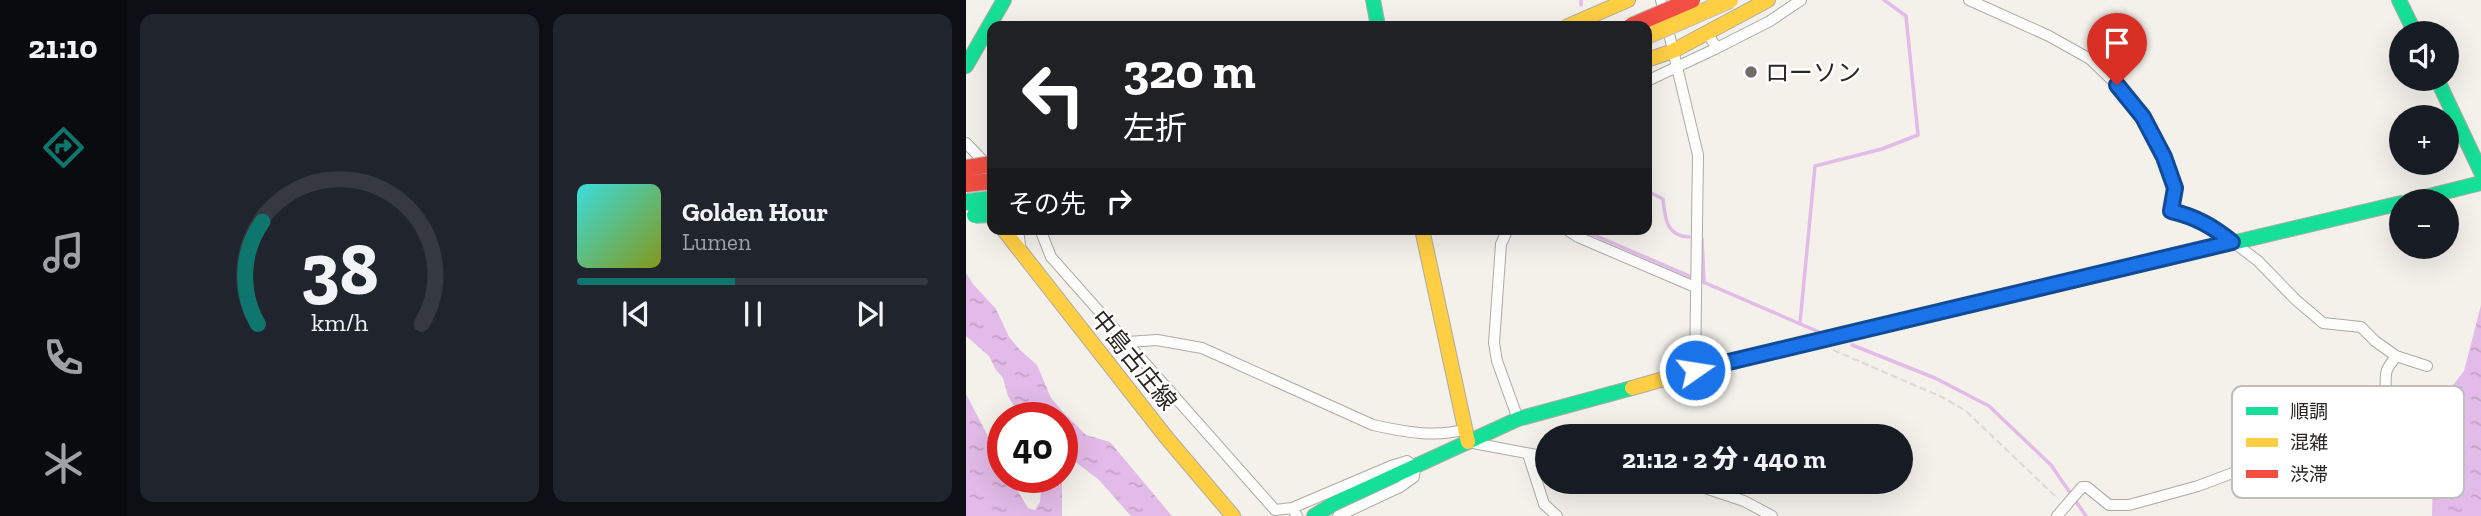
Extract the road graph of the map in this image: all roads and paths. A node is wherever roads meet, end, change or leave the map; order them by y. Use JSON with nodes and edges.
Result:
{"nodes":[{"id":1,"x":1004,"y":0,"type":"edge"},
{"id":2,"x":1373,"y":0,"type":"edge"},
{"id":3,"x":1628,"y":0,"type":"edge"},
{"id":4,"x":1661,"y":0,"type":"edge"},
{"id":5,"x":1692,"y":0,"type":"edge"},
{"id":6,"x":1730,"y":0,"type":"edge"},
{"id":7,"x":1768,"y":0,"type":"edge"},
{"id":8,"x":1801,"y":0,"type":"edge"},
{"id":9,"x":1969,"y":0,"type":"edge"},
{"id":10,"x":2399,"y":0,"type":"edge"},
{"id":11,"x":992,"y":21,"type":"edge"},
{"id":12,"x":1377,"y":21,"type":"edge"},
{"id":13,"x":1580,"y":21,"type":"edge"},
{"id":14,"x":1643,"y":21,"type":"edge"},
{"id":15,"x":2409,"y":21,"type":"edge"},
{"id":16,"x":987,"y":30,"type":"edge"},
{"id":17,"x":1707,"y":33,"type":"junction"},
{"id":18,"x":1652,"y":34,"type":"edge"},
{"id":19,"x":1717,"y":48,"type":"junction"},
{"id":20,"x":1673,"y":51,"type":"junction"},
{"id":21,"x":1652,"y":58,"type":"edge"},
{"id":22,"x":966,"y":66,"type":"edge"},
{"id":23,"x":1677,"y":68,"type":"junction"},
{"id":24,"x":1652,"y":79,"type":"edge"},
{"id":25,"x":2443,"y":91,"type":"edge"},
{"id":26,"x":966,"y":143,"type":"edge"},
{"id":27,"x":986,"y":160,"type":"edge"},
{"id":28,"x":966,"y":168,"type":"edge"},
{"id":29,"x":2481,"y":172,"type":"edge"},
{"id":30,"x":987,"y":181,"type":"edge"},
{"id":31,"x":966,"y":182,"type":"edge"},
{"id":32,"x":2481,"y":183,"type":"edge"},
{"id":33,"x":2457,"y":189,"type":"edge"},
{"id":34,"x":987,"y":200,"type":"edge"},
{"id":35,"x":966,"y":202,"type":"edge"},
{"id":36,"x":2389,"y":206,"type":"edge"},
{"id":37,"x":987,"y":208,"type":"edge"},
{"id":38,"x":987,"y":214,"type":"edge"},
{"id":39,"x":966,"y":216,"type":"edge"},
{"id":40,"x":1008,"y":235,"type":"edge"},
{"id":41,"x":1019,"y":235,"type":"edge"},
{"id":42,"x":1042,"y":235,"type":"edge"},
{"id":43,"x":1423,"y":235,"type":"edge"},
{"id":44,"x":1505,"y":235,"type":"edge"},
{"id":45,"x":1575,"y":235,"type":"edge"},
{"id":46,"x":2232,"y":242,"type":"junction"},
{"id":47,"x":1021,"y":253,"type":"junction"},
{"id":48,"x":1695,"y":281,"type":"junction"},
{"id":49,"x":1822,"y":341,"type":"junction"},
{"id":50,"x":1127,"y":342,"type":"junction"},
{"id":51,"x":2396,"y":356,"type":"junction"},
{"id":52,"x":2427,"y":366,"type":"dead end"},
{"id":53,"x":1695,"y":370,"type":"junction"},
{"id":54,"x":2387,"y":386,"type":"edge"},
{"id":55,"x":1518,"y":419,"type":"junction"},
{"id":56,"x":1467,"y":435,"type":"junction"},
{"id":57,"x":1528,"y":454,"type":"junction"},
{"id":58,"x":1535,"y":455,"type":"edge"},
{"id":59,"x":1415,"y":467,"type":"junction"},
{"id":60,"x":2232,"y":473,"type":"edge"},
{"id":61,"x":1723,"y":494,"type":"edge"},
{"id":62,"x":2067,"y":503,"type":"junction"},
{"id":63,"x":1337,"y":510,"type":"edge"},
{"id":64,"x":1294,"y":512,"type":"edge"},
{"id":65,"x":1234,"y":516,"type":"edge"},
{"id":66,"x":1314,"y":516,"type":"edge"},
{"id":67,"x":1557,"y":516,"type":"edge"},
{"id":68,"x":1772,"y":516,"type":"edge"},
{"id":69,"x":2057,"y":516,"type":"edge"}],
"edges":[{"from":1,"to":11,"type":"main road"},
{"from":2,"to":12,"type":"main road"},
{"from":3,"to":13,"type":"main road"},
{"from":4,"to":20,"type":"street"},
{"from":5,"to":14,"type":"main road","bridge":true},
{"from":6,"to":18,"type":"main road","bridge":true},
{"from":7,"to":17,"type":"main road"},
{"from":8,"to":19,"type":"street"},
{"from":9,"to":46,"type":"street"},
{"from":10,"to":15,"type":"main road"},
{"from":16,"to":22,"type":"main road"},
{"from":17,"to":19,"type":"street"},
{"from":17,"to":20,"type":"main road"},
{"from":19,"to":23,"type":"street"},
{"from":20,"to":21,"type":"main road"},
{"from":20,"to":23,"type":"street"},
{"from":23,"to":24,"type":"street"},
{"from":23,"to":48,"type":"street"},
{"from":25,"to":29,"type":"main road"},
{"from":26,"to":27,"type":"street"},
{"from":27,"to":28,"type":"main road","bridge":true},
{"from":30,"to":31,"type":"main road","bridge":true},
{"from":31,"to":37,"type":"main road"},
{"from":32,"to":33,"type":"main road"},
{"from":34,"to":35,"type":"main road","bridge":true},
{"from":36,"to":46,"type":"main road"},
{"from":38,"to":39,"type":"main road","bridge":true},
{"from":40,"to":47,"type":"main road","name":"中島古庄線"},
{"from":41,"to":47,"type":"street"},
{"from":42,"to":50,"type":"street"},
{"from":43,"to":56,"type":"main road"},
{"from":44,"to":55,"type":"street"},
{"from":45,"to":48,"type":"street"},
{"from":46,"to":49,"type":"main road"},
{"from":46,"to":51,"type":"street"},
{"from":47,"to":65,"type":"main road","name":"中島古庄線"},
{"from":48,"to":53,"type":"street"},
{"from":49,"to":53,"type":"main road"},
{"from":49,"to":62,"type":"path"},
{"from":50,"to":56,"type":"street"},
{"from":50,"to":64,"type":"street"},
{"from":51,"to":52,"type":"street"},
{"from":51,"to":54,"type":"street"},
{"from":53,"to":55,"type":"main road"},
{"from":55,"to":56,"type":"main road"},
{"from":56,"to":57,"type":"street"},
{"from":56,"to":59,"type":"main road"},
{"from":57,"to":58,"type":"street"},
{"from":57,"to":67,"type":"street"},
{"from":59,"to":63,"type":"main road"},
{"from":59,"to":64,"type":"street"},
{"from":60,"to":62,"type":"street"},
{"from":61,"to":68,"type":"street"},
{"from":62,"to":69,"type":"street"},
{"from":63,"to":66,"type":"main road"}]}
